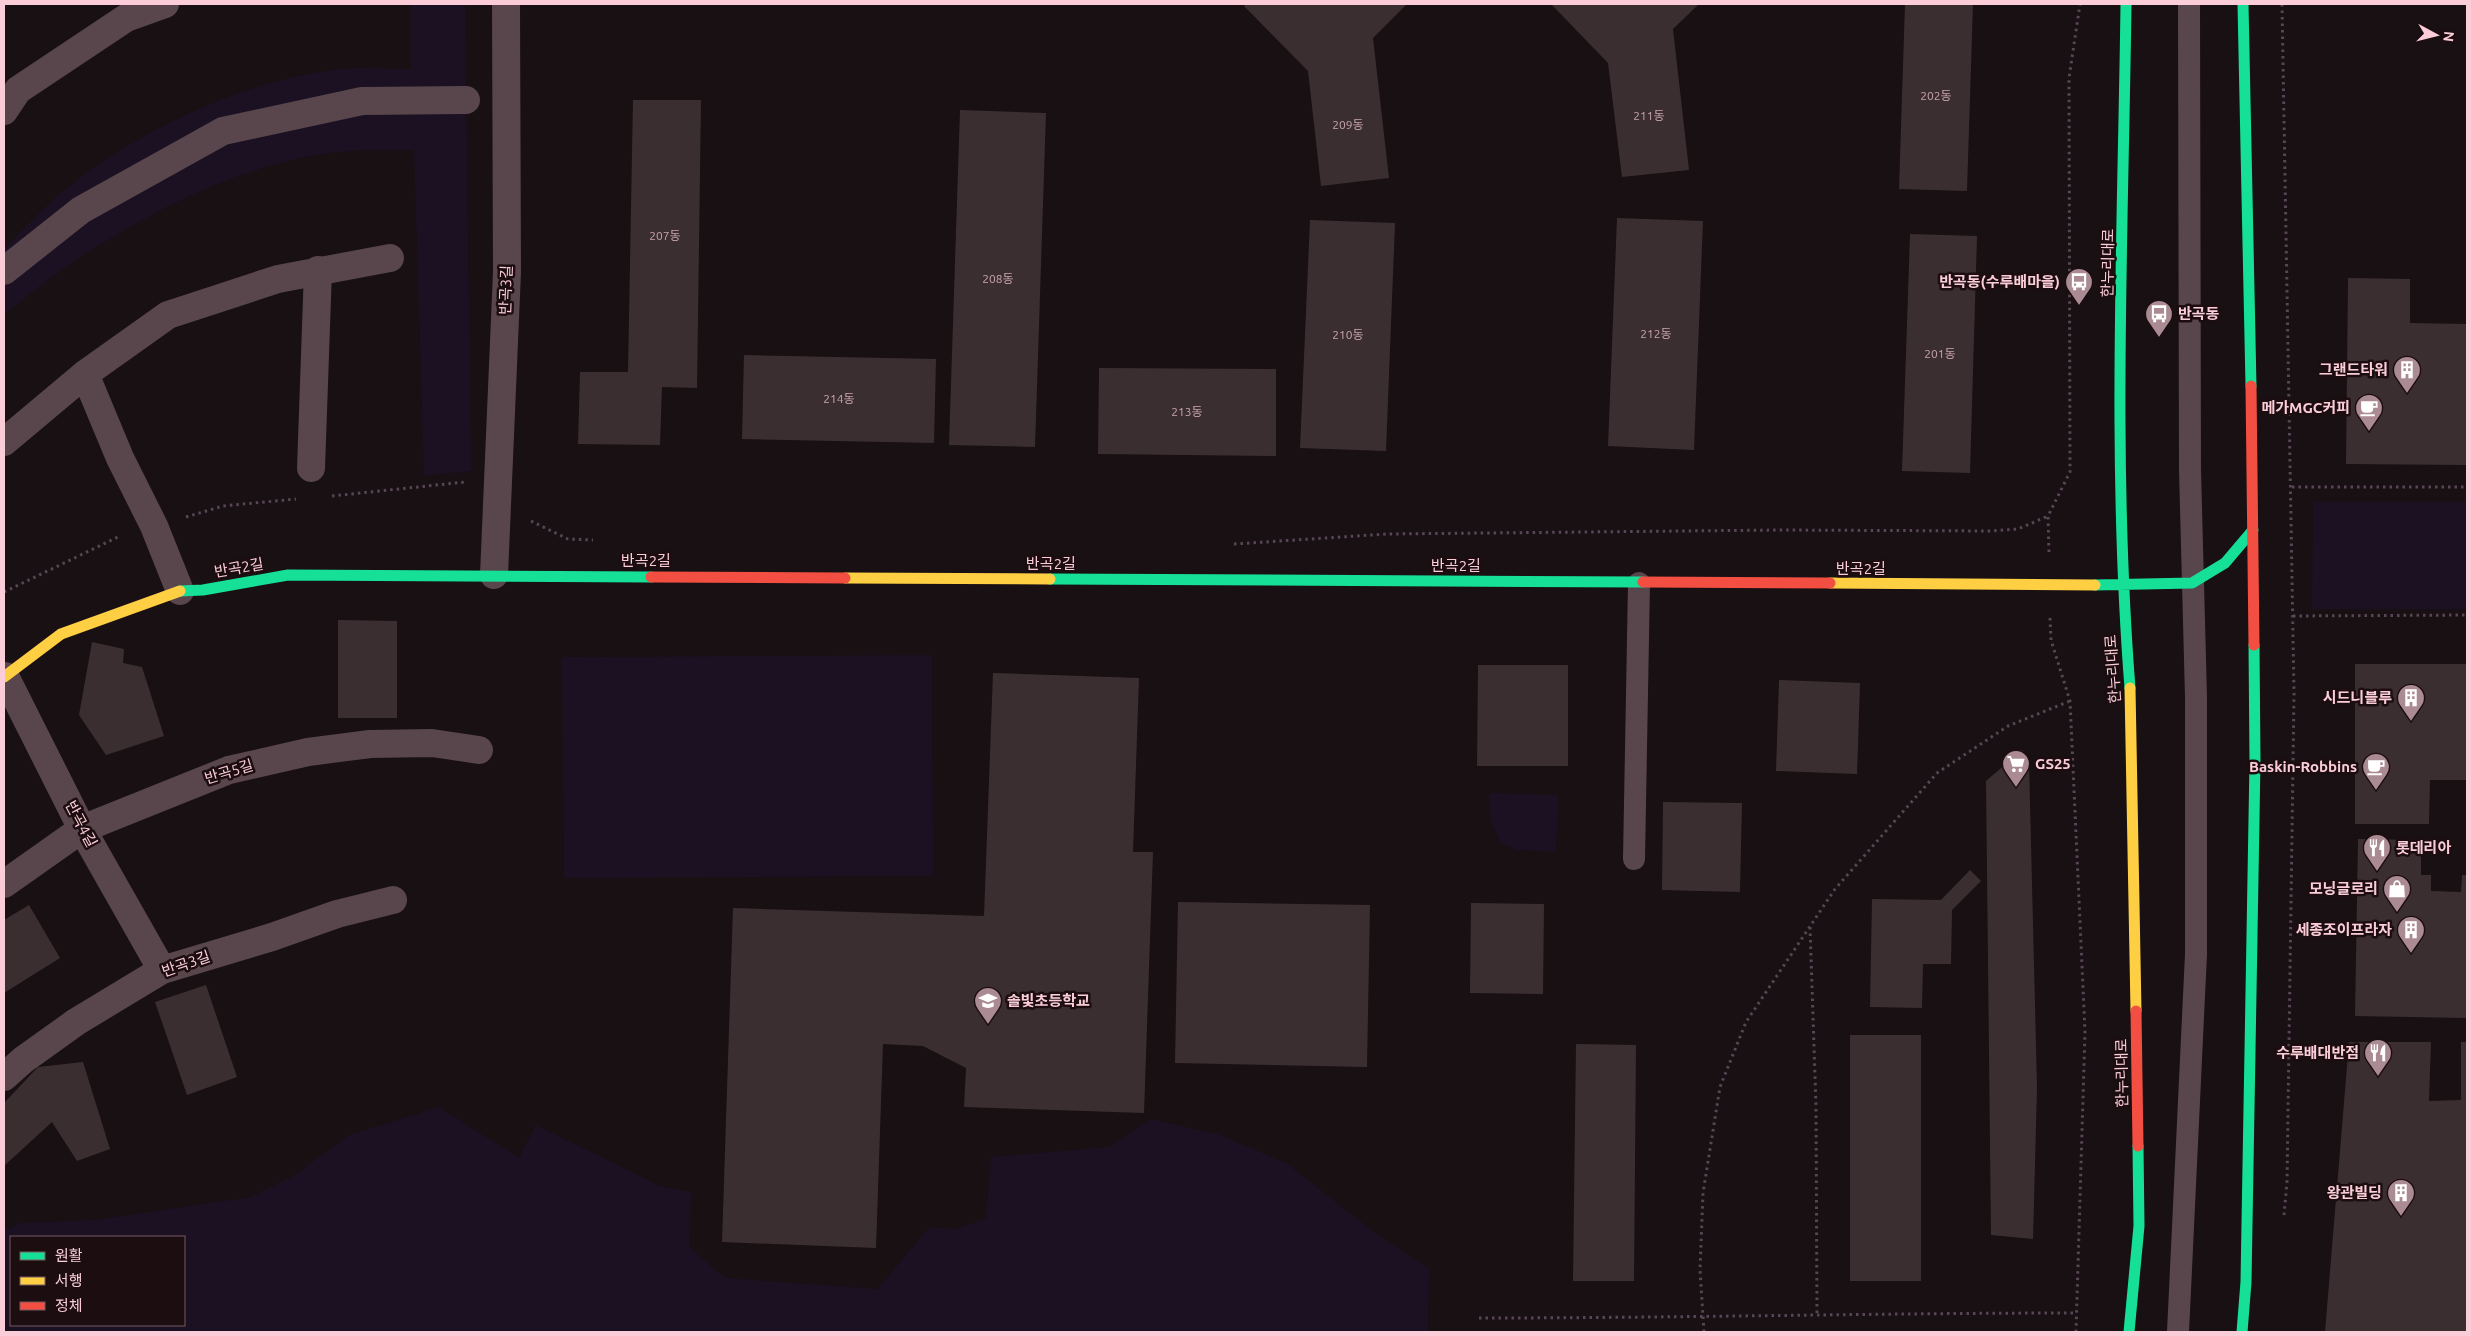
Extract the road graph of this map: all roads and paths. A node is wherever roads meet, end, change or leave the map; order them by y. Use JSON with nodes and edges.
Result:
{"nodes":[{"id":1,"x":165,"y":4,"type":"edge"},
{"id":2,"x":506,"y":4,"type":"edge"},
{"id":3,"x":2080,"y":4,"type":"edge"},
{"id":4,"x":2126,"y":4,"type":"edge"},
{"id":5,"x":2189,"y":4,"type":"edge"},
{"id":6,"x":2243,"y":4,"type":"edge"},
{"id":7,"x":466,"y":100,"type":"dead end"},
{"id":8,"x":4,"y":111,"type":"edge"},
{"id":9,"x":390,"y":258,"type":"dead end"},
{"id":10,"x":318,"y":270,"type":"junction"},
{"id":11,"x":4,"y":271,"type":"edge"},
{"id":12,"x":85,"y":374,"type":"junction"},
{"id":13,"x":4,"y":442,"type":"edge"},
{"id":14,"x":311,"y":468,"type":"dead end"},
{"id":15,"x":498,"y":482,"type":"junction"},
{"id":16,"x":2292,"y":487,"type":"dead end"},
{"id":17,"x":2467,"y":487,"type":"edge"},
{"id":18,"x":330,"y":496,"type":"dead end"},
{"id":19,"x":301,"y":499,"type":"dead end"},
{"id":20,"x":530,"y":520,"type":"dead end"},
{"id":21,"x":154,"y":526,"type":"junction"},
{"id":22,"x":2254,"y":530,"type":"junction"},
{"id":23,"x":598,"y":540,"type":"dead end"},
{"id":24,"x":1230,"y":544,"type":"dead end"},
{"id":25,"x":494,"y":576,"type":"junction"},
{"id":26,"x":1639,"y":582,"type":"junction"},
{"id":27,"x":2192,"y":583,"type":"junction"},
{"id":28,"x":2122,"y":585,"type":"junction"},
{"id":29,"x":180,"y":591,"type":"junction"},
{"id":30,"x":4,"y":592,"type":"edge"},
{"id":31,"x":2467,"y":615,"type":"edge"},
{"id":32,"x":2293,"y":616,"type":"dead end"},
{"id":33,"x":2051,"y":640,"type":"dead end"},
{"id":34,"x":4,"y":676,"type":"edge"},
{"id":35,"x":2070,"y":701,"type":"junction"},
{"id":36,"x":479,"y":750,"type":"dead end"},
{"id":37,"x":82,"y":829,"type":"junction"},
{"id":38,"x":1634,"y":859,"type":"dead end"},
{"id":39,"x":4,"y":884,"type":"edge"},
{"id":40,"x":393,"y":900,"type":"dead end"},
{"id":41,"x":1810,"y":926,"type":"junction"},
{"id":42,"x":162,"y":970,"type":"junction"},
{"id":43,"x":4,"y":1077,"type":"edge"},
{"id":44,"x":1817,"y":1313,"type":"junction"},
{"id":45,"x":2076,"y":1313,"type":"junction"},
{"id":46,"x":1703,"y":1317,"type":"junction"},
{"id":47,"x":1478,"y":1318,"type":"dead end"},
{"id":48,"x":1704,"y":1332,"type":"edge"},
{"id":49,"x":2076,"y":1332,"type":"edge"},
{"id":50,"x":2129,"y":1332,"type":"edge"},
{"id":51,"x":2178,"y":1332,"type":"edge"},
{"id":52,"x":2242,"y":1332,"type":"edge"}],
"edges":[{"from":1,"to":8,"type":"street"},
{"from":2,"to":15,"type":"street","name":"반곡3길"},
{"from":3,"to":24,"type":"path"},
{"from":4,"to":28,"type":"street","name":"한누리대로"},
{"from":5,"to":27,"type":"lane"},
{"from":6,"to":22,"type":"street"},
{"from":7,"to":11,"type":"street"},
{"from":9,"to":10,"type":"street"},
{"from":10,"to":12,"type":"street"},
{"from":10,"to":14,"type":"street"},
{"from":12,"to":13,"type":"street"},
{"from":12,"to":21,"type":"street"},
{"from":15,"to":18,"type":"path"},
{"from":15,"to":25,"type":"street","name":"반곡3길"},
{"from":16,"to":17,"type":"path"},
{"from":19,"to":21,"type":"path"},
{"from":20,"to":23,"type":"path"},
{"from":21,"to":29,"type":"street"},
{"from":21,"to":30,"type":"path"},
{"from":22,"to":27,"type":"street"},
{"from":22,"to":52,"type":"street"},
{"from":25,"to":26,"type":"street","name":"반곡2길"},
{"from":25,"to":29,"type":"street","name":"반곡2길"},
{"from":26,"to":28,"type":"street","name":"반곡2길"},
{"from":26,"to":38,"type":"lane"},
{"from":27,"to":28,"type":"street","name":"반곡2길"},
{"from":27,"to":51,"type":"lane"},
{"from":28,"to":50,"type":"street","name":"한누리대로"},
{"from":29,"to":34,"type":"street","name":"반곡2길"},
{"from":31,"to":32,"type":"path"},
{"from":33,"to":35,"type":"path"},
{"from":34,"to":37,"type":"street","name":"반곡4길"},
{"from":35,"to":41,"type":"path"},
{"from":35,"to":45,"type":"path"},
{"from":36,"to":37,"type":"street","name":"반곡5길"},
{"from":37,"to":39,"type":"street","name":"반곡5길"},
{"from":37,"to":42,"type":"street","name":"반곡4길"},
{"from":40,"to":42,"type":"street","name":"반곡3길"},
{"from":41,"to":44,"type":"path"},
{"from":41,"to":46,"type":"path"},
{"from":42,"to":43,"type":"street","name":"반곡3길"},
{"from":44,"to":45,"type":"path"},
{"from":44,"to":46,"type":"path"},
{"from":45,"to":49,"type":"path"},
{"from":46,"to":47,"type":"path"},
{"from":46,"to":48,"type":"path"}]}
